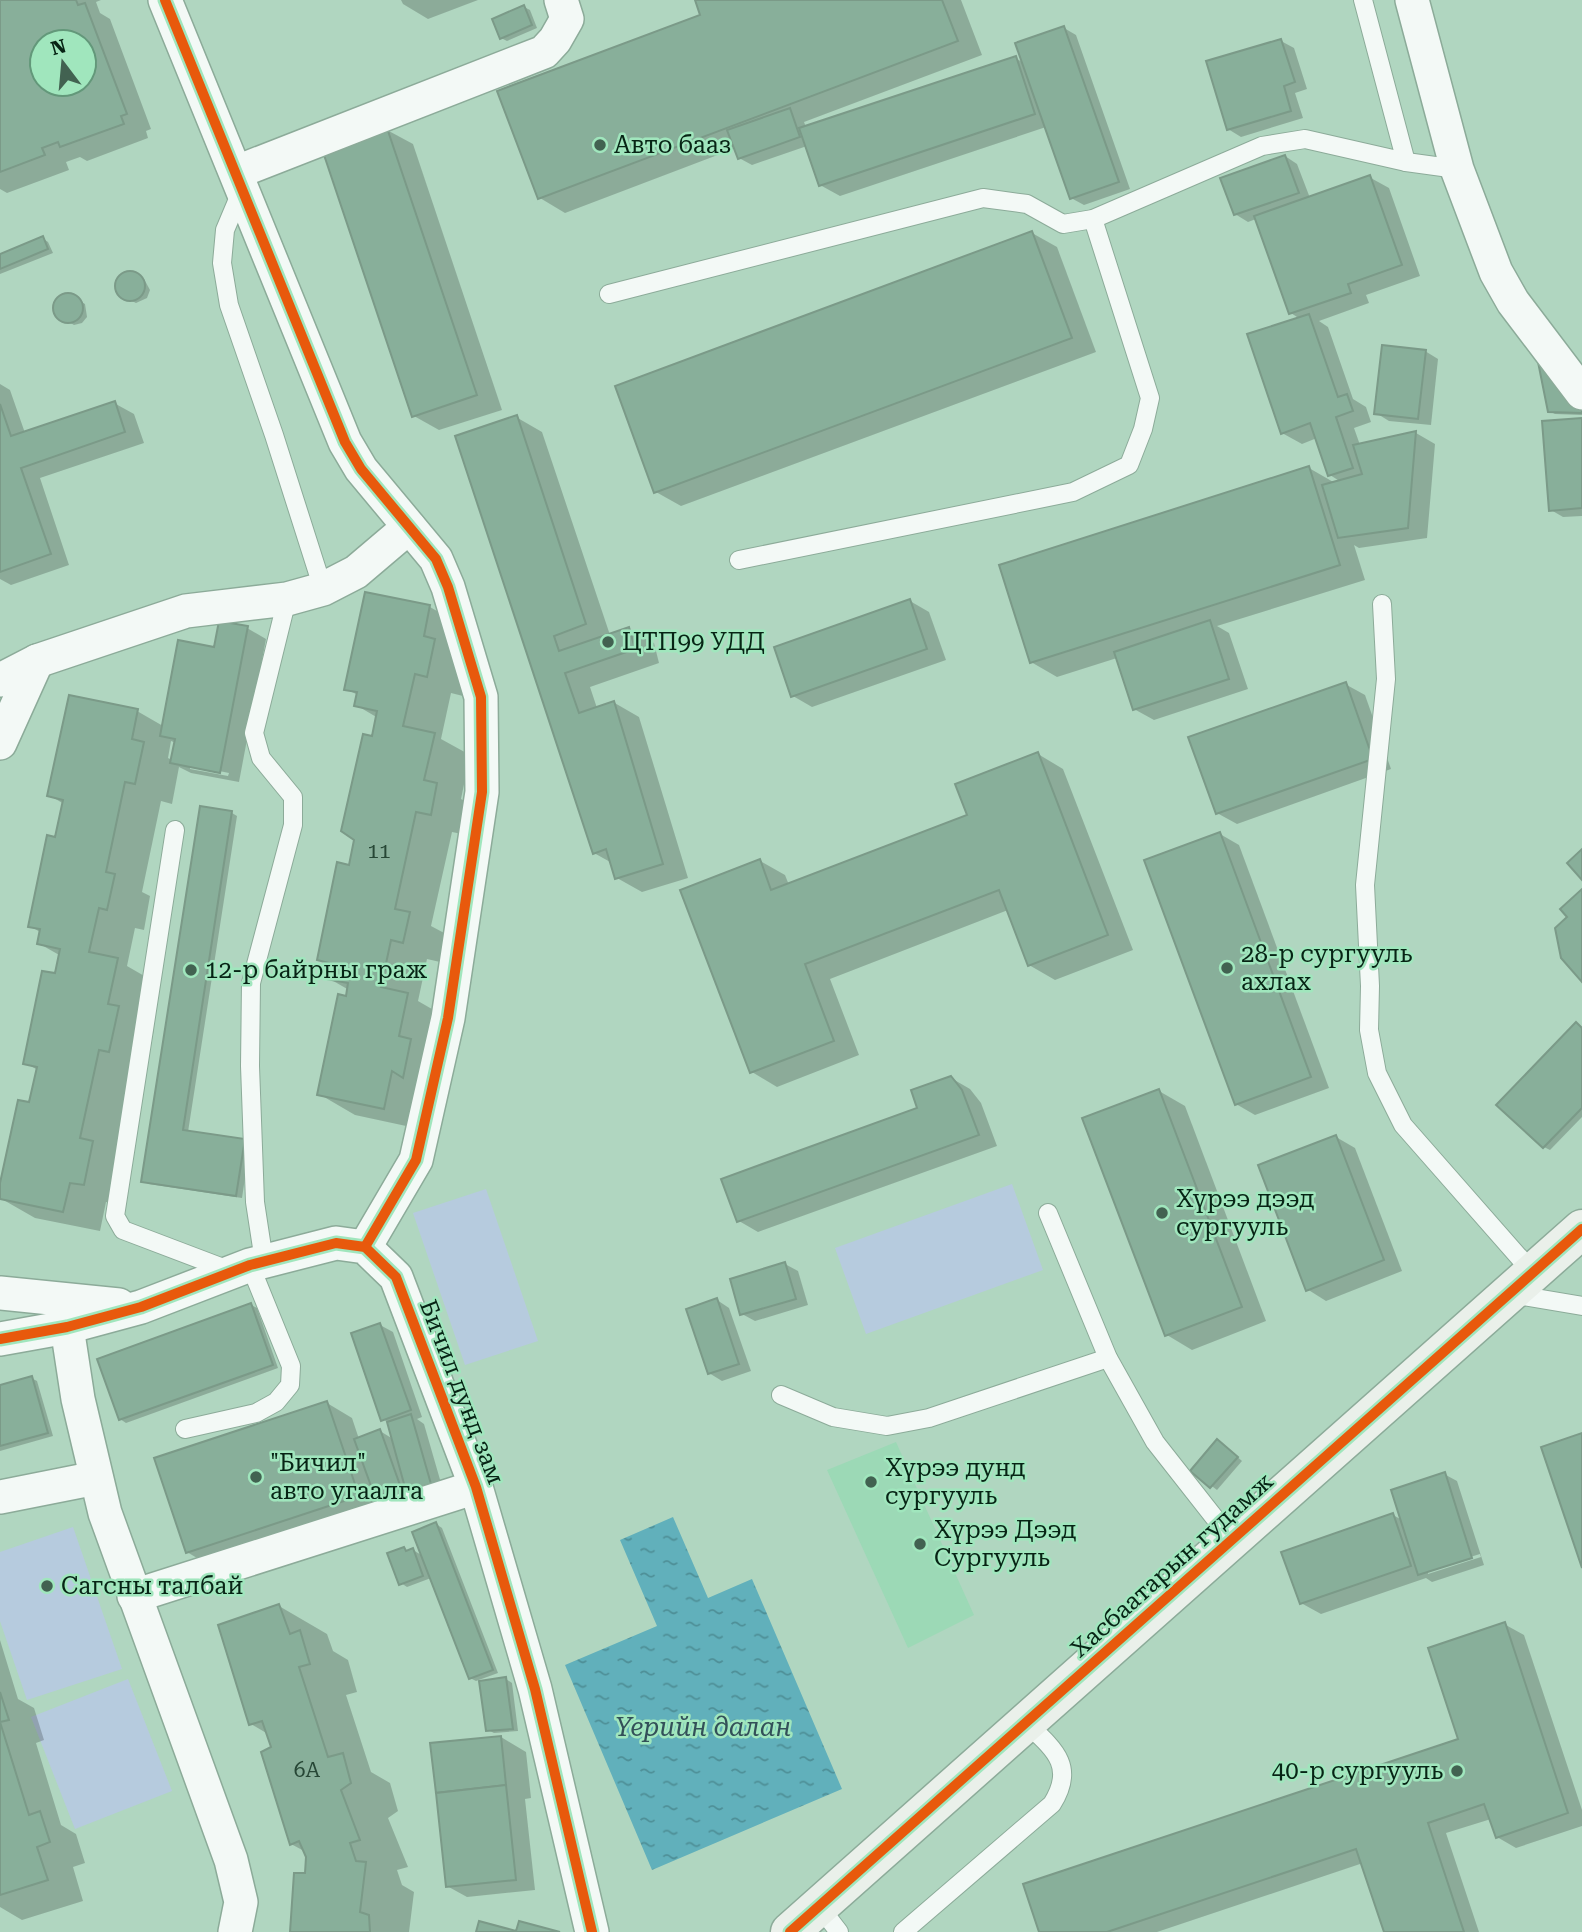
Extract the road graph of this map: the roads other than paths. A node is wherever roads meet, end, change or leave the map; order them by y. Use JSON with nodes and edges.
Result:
{"nodes":[{"id":1,"x":165,"y":0,"type":"edge"},
{"id":2,"x":561,"y":0,"type":"edge"},
{"id":3,"x":1363,"y":0,"type":"edge"},
{"id":4,"x":1412,"y":0,"type":"edge"},
{"id":5,"x":1406,"y":162,"type":"junction"},
{"id":6,"x":1457,"y":169,"type":"junction"},
{"id":7,"x":240,"y":180,"type":"junction"},
{"id":8,"x":1093,"y":219,"type":"junction"},
{"id":9,"x":609,"y":294,"type":"dead end"},
{"id":10,"x":1582,"y":393,"type":"edge"},
{"id":11,"x":409,"y":527,"type":"junction"},
{"id":12,"x":739,"y":561,"type":"dead end"},
{"id":13,"x":323,"y":589,"type":"junction"},
{"id":14,"x":287,"y":600,"type":"junction"},
{"id":15,"x":1382,"y":604,"type":"dead end"},
{"id":16,"x":37,"y":661,"type":"junction"},
{"id":17,"x":0,"y":680,"type":"edge"},
{"id":18,"x":0,"y":743,"type":"edge"},
{"id":19,"x":175,"y":830,"type":"dead end"},
{"id":20,"x":1048,"y":1213,"type":"dead end"},
{"id":21,"x":1582,"y":1229,"type":"edge"},
{"id":22,"x":365,"y":1247,"type":"junction"},
{"id":23,"x":249,"y":1266,"type":"junction"},
{"id":24,"x":1522,"y":1284,"type":"junction"},
{"id":25,"x":0,"y":1293,"type":"edge"},
{"id":26,"x":1582,"y":1306,"type":"edge"},
{"id":27,"x":141,"y":1307,"type":"junction"},
{"id":28,"x":67,"y":1327,"type":"junction"},
{"id":29,"x":0,"y":1339,"type":"edge"},
{"id":30,"x":1108,"y":1358,"type":"junction"},
{"id":31,"x":781,"y":1395,"type":"dead end"},
{"id":32,"x":185,"y":1429,"type":"dead end"},
{"id":33,"x":96,"y":1478,"type":"junction"},
{"id":34,"x":477,"y":1487,"type":"junction"},
{"id":35,"x":0,"y":1497,"type":"edge"},
{"id":36,"x":1232,"y":1541,"type":"junction"},
{"id":37,"x":134,"y":1596,"type":"junction"},
{"id":38,"x":1026,"y":1723,"type":"junction"},
{"id":39,"x":829,"y":1919,"type":"edge"},
{"id":40,"x":234,"y":1932,"type":"edge"},
{"id":41,"x":592,"y":1932,"type":"edge"},
{"id":42,"x":790,"y":1932,"type":"edge"},
{"id":43,"x":903,"y":1932,"type":"edge"}],
"edges":[{"from":1,"to":7,"type":"street"},
{"from":2,"to":7,"type":"street"},
{"from":3,"to":5,"type":"lane"},
{"from":4,"to":6,"type":"street"},
{"from":5,"to":6,"type":"lane"},
{"from":5,"to":8,"type":"lane"},
{"from":6,"to":10,"type":"street"},
{"from":7,"to":11,"type":"street"},
{"from":7,"to":13,"type":"lane"},
{"from":8,"to":9,"type":"lane"},
{"from":8,"to":12,"type":"lane"},
{"from":11,"to":13,"type":"street"},
{"from":11,"to":22,"type":"street"},
{"from":13,"to":14,"type":"street"},
{"from":14,"to":16,"type":"street"},
{"from":14,"to":23,"type":"lane"},
{"from":15,"to":24,"type":"lane"},
{"from":16,"to":17,"type":"street"},
{"from":16,"to":18,"type":"street"},
{"from":19,"to":23,"type":"lane"},
{"from":20,"to":30,"type":"lane"},
{"from":21,"to":24,"type":"street","name":"Хасбаатарын гудамж"},
{"from":22,"to":23,"type":"street"},
{"from":22,"to":34,"type":"street","name":"Бичил дунд зам"},
{"from":23,"to":27,"type":"street"},
{"from":23,"to":32,"type":"lane"},
{"from":24,"to":26,"type":"lane"},
{"from":24,"to":36,"type":"street","name":"Хасбаатарын гудамж"},
{"from":25,"to":27,"type":"street"},
{"from":27,"to":28,"type":"street"},
{"from":28,"to":29,"type":"street"},
{"from":28,"to":33,"type":"street"},
{"from":30,"to":31,"type":"lane"},
{"from":30,"to":36,"type":"lane"},
{"from":33,"to":35,"type":"street"},
{"from":33,"to":37,"type":"street"},
{"from":34,"to":37,"type":"street","name":"Бичил дунд зам"},
{"from":34,"to":41,"type":"street","name":"Бичил дунд зам"},
{"from":36,"to":38,"type":"street","name":"Хасбаатарын гудамж"},
{"from":37,"to":40,"type":"street"},
{"from":38,"to":39,"type":"street","name":"Хасбаатарын гудамж"},
{"from":38,"to":43,"type":"lane"},
{"from":39,"to":42,"type":"street","name":"Хасбаатарын гудамж"}]}
